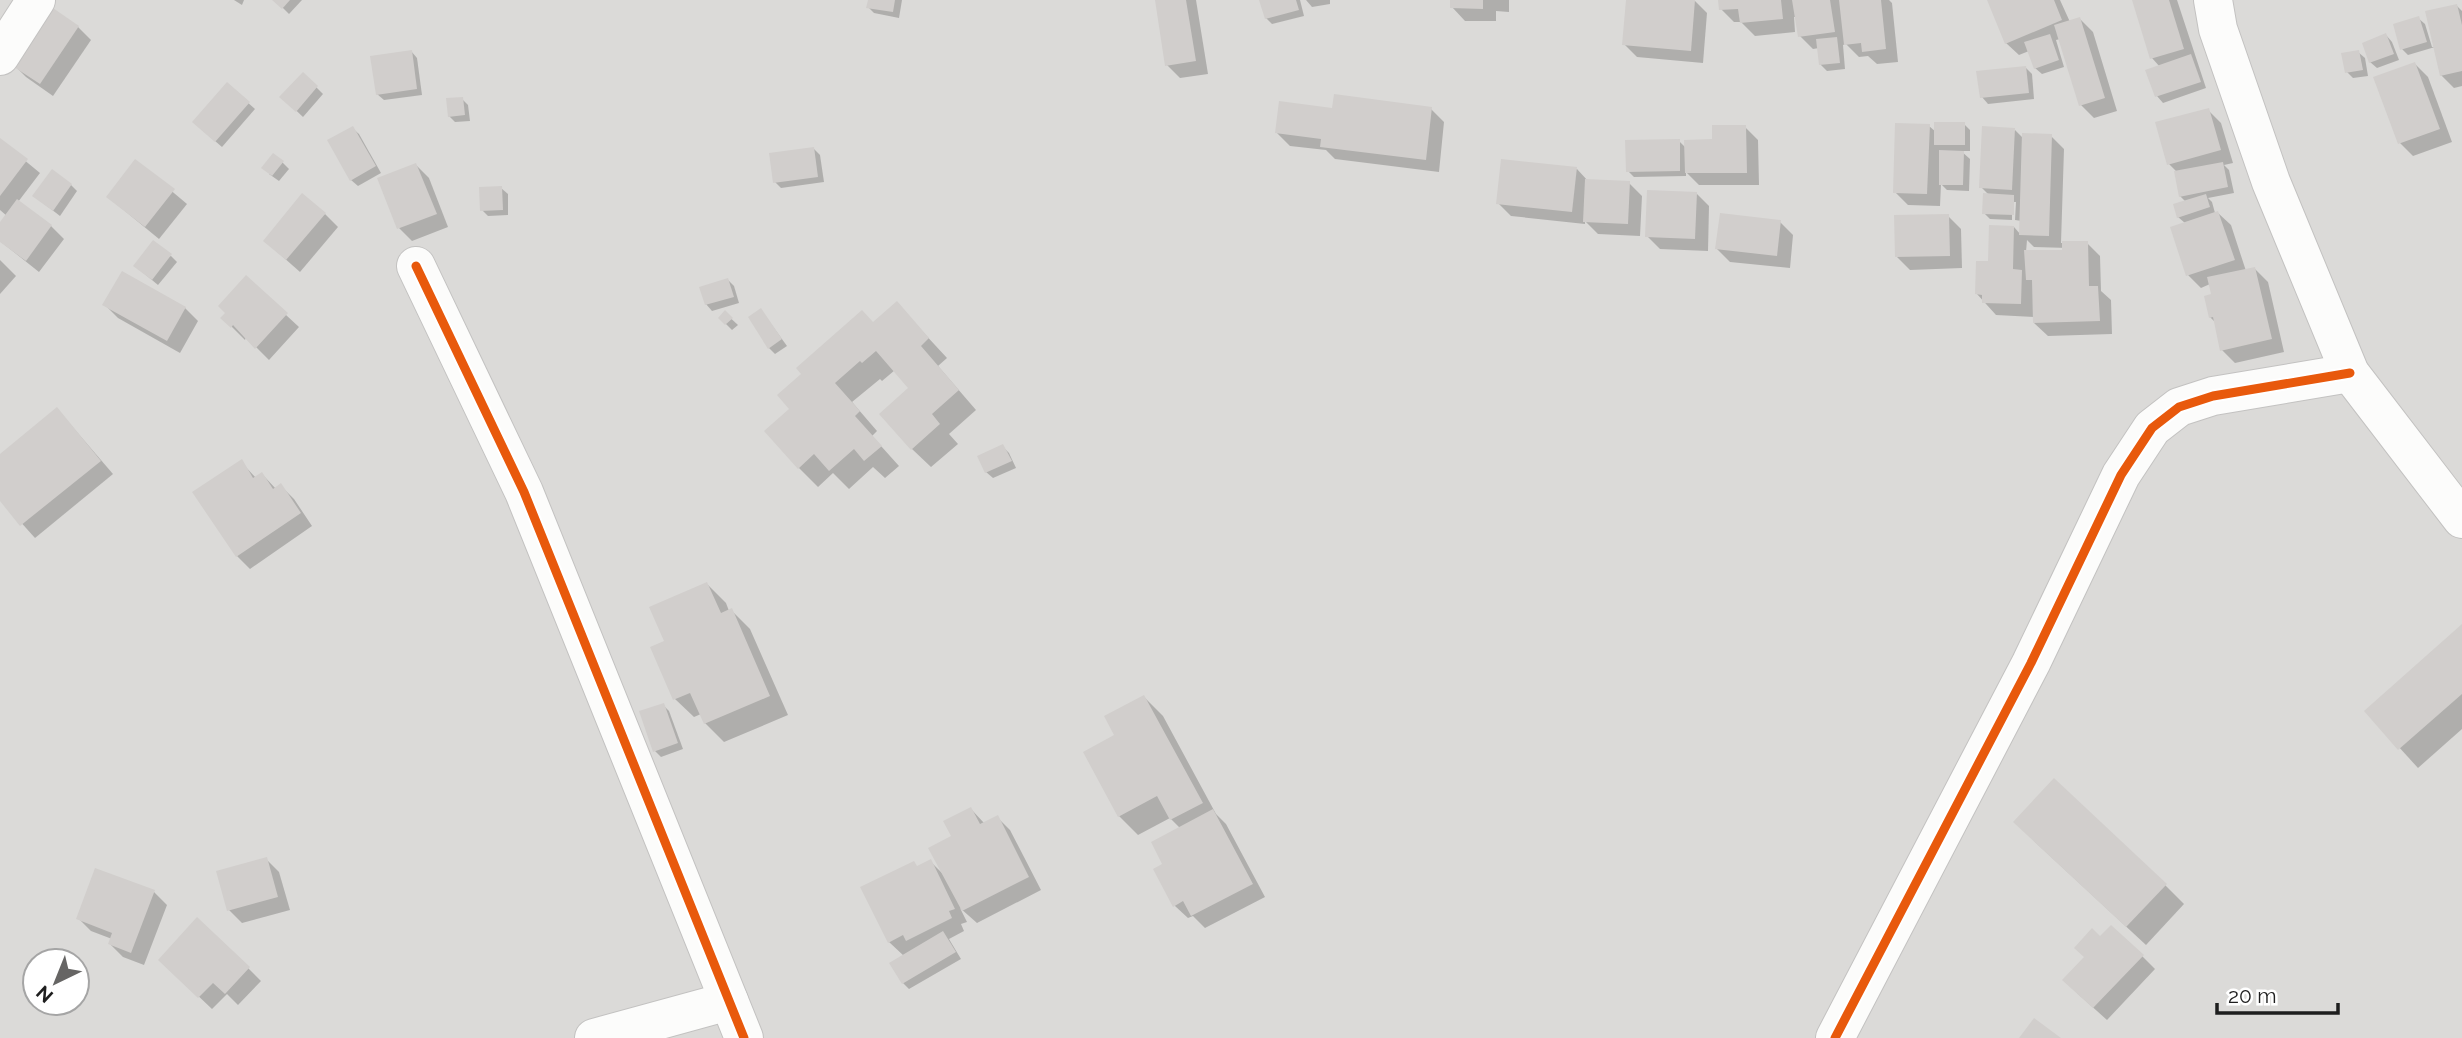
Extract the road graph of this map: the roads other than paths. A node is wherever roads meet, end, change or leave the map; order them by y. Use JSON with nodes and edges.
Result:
{"nodes":[{"id":1,"x":36,"y":0,"type":"edge"},
{"id":2,"x":2213,"y":0,"type":"edge"},
{"id":3,"x":0,"y":56,"type":"edge"},
{"id":4,"x":416,"y":265,"type":"dead end"},
{"id":5,"x":2350,"y":373,"type":"junction"},
{"id":6,"x":2462,"y":519,"type":"edge"},
{"id":7,"x":729,"y":1001,"type":"junction"},
{"id":8,"x":594,"y":1038,"type":"edge"},
{"id":9,"x":744,"y":1038,"type":"edge"},
{"id":10,"x":1835,"y":1038,"type":"edge"}],
"edges":[{"from":1,"to":3,"type":"street"},
{"from":2,"to":5,"type":"street"},
{"from":4,"to":7,"type":"street"},
{"from":5,"to":6,"type":"street"},
{"from":5,"to":10,"type":"street"},
{"from":7,"to":8,"type":"street"},
{"from":7,"to":9,"type":"street"}]}
